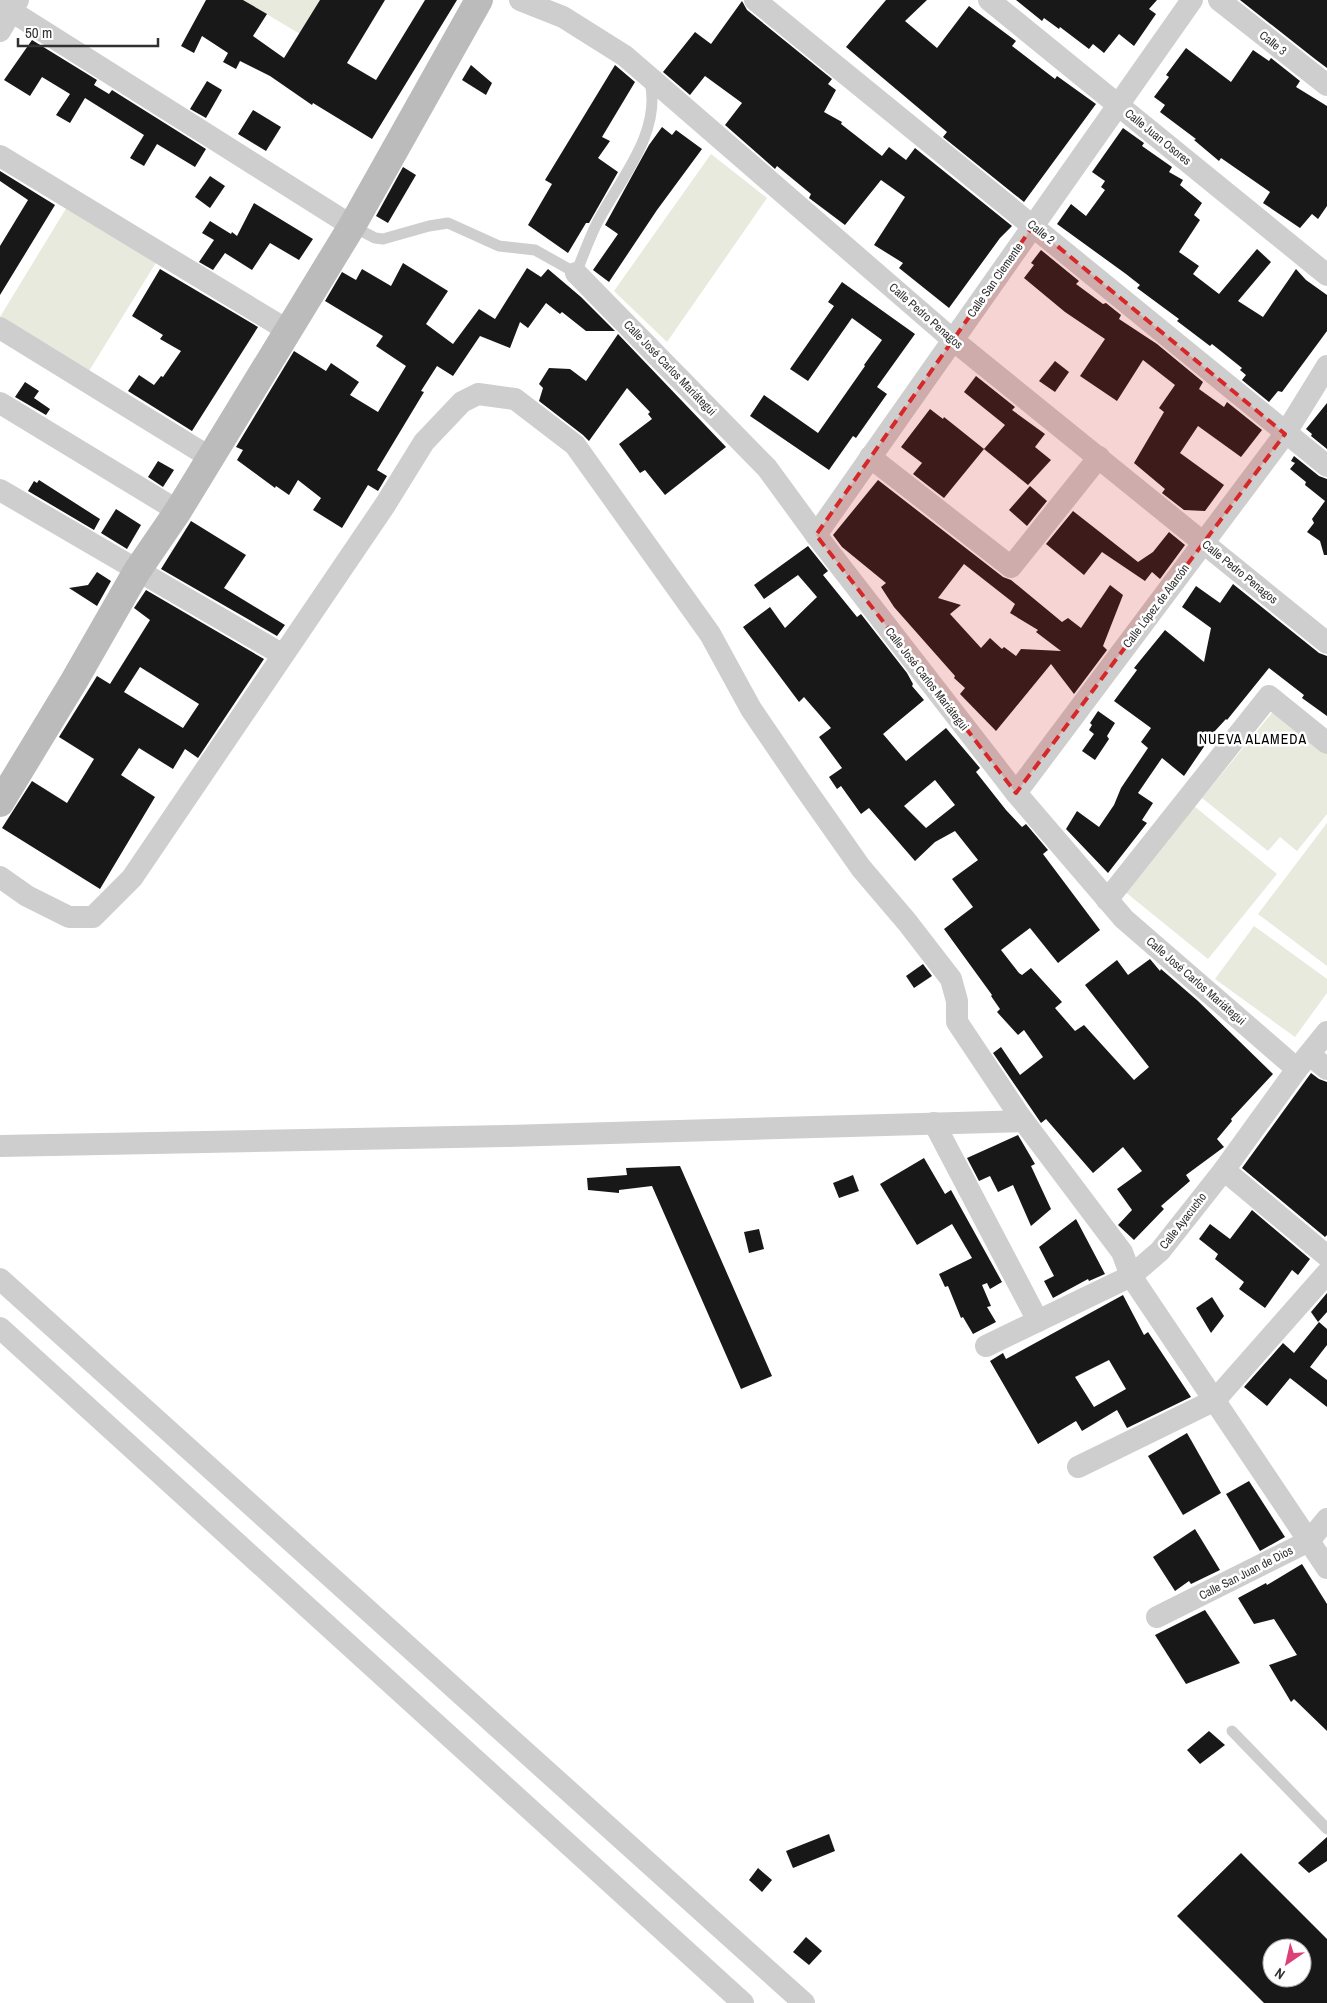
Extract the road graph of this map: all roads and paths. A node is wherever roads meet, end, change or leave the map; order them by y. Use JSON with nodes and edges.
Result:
{"nodes":[{"id":1,"x":479,"y":0,"type":"edge"},
{"id":2,"x":520,"y":0,"type":"edge"},
{"id":3,"x":755,"y":0,"type":"edge"},
{"id":4,"x":989,"y":0,"type":"edge"},
{"id":5,"x":1192,"y":0,"type":"edge"},
{"id":6,"x":1219,"y":0,"type":"edge"},
{"id":7,"x":10,"y":5,"type":"edge"},
{"id":8,"x":0,"y":31,"type":"edge"},
{"id":9,"x":649,"y":75,"type":"junction"},
{"id":10,"x":1327,"y":86,"type":"edge"},
{"id":11,"x":1118,"y":105,"type":"junction"},
{"id":12,"x":0,"y":156,"type":"edge"},
{"id":13,"x":352,"y":226,"type":"junction"},
{"id":14,"x":1033,"y":226,"type":"junction"},
{"id":15,"x":576,"y":272,"type":"junction"},
{"id":16,"x":1327,"y":275,"type":"edge"},
{"id":17,"x":0,"y":328,"type":"edge"},
{"id":18,"x":287,"y":330,"type":"junction"},
{"id":19,"x":953,"y":340,"type":"junction"},
{"id":20,"x":1327,"y":366,"type":"edge"},
{"id":21,"x":0,"y":404,"type":"edge"},
{"id":22,"x":1285,"y":434,"type":"junction"},
{"id":23,"x":870,"y":457,"type":"junction"},
{"id":24,"x":1099,"y":457,"type":"junction"},
{"id":25,"x":211,"y":458,"type":"junction"},
{"id":26,"x":1327,"y":466,"type":"edge"},
{"id":27,"x":0,"y":490,"type":"edge"},
{"id":28,"x":178,"y":511,"type":"junction"},
{"id":29,"x":816,"y":535,"type":"junction"},
{"id":30,"x":1203,"y":543,"type":"junction"},
{"id":31,"x":137,"y":571,"type":"junction"},
{"id":32,"x":1327,"y":643,"type":"edge"},
{"id":33,"x":283,"y":655,"type":"junction"},
{"id":34,"x":1327,"y":743,"type":"edge"},
{"id":35,"x":1016,"y":793,"type":"junction"},
{"id":36,"x":0,"y":803,"type":"edge"},
{"id":37,"x":0,"y":878,"type":"edge"},
{"id":38,"x":1107,"y":900,"type":"junction"},
{"id":39,"x":1317,"y":1054,"type":"edge"},
{"id":40,"x":1023,"y":1121,"type":"junction"},
{"id":41,"x":934,"y":1123,"type":"junction"},
{"id":42,"x":2,"y":1144,"type":"edge"},
{"id":43,"x":1224,"y":1170,"type":"junction"},
{"id":44,"x":1327,"y":1256,"type":"edge"},
{"id":45,"x":1327,"y":1273,"type":"edge"},
{"id":46,"x":1131,"y":1276,"type":"junction"},
{"id":47,"x":0,"y":1279,"type":"edge"},
{"id":48,"x":1038,"y":1321,"type":"junction"},
{"id":49,"x":0,"y":1328,"type":"edge"},
{"id":50,"x":986,"y":1346,"type":"dead end"},
{"id":51,"x":1214,"y":1400,"type":"junction"},
{"id":52,"x":1078,"y":1467,"type":"dead end"},
{"id":53,"x":1327,"y":1519,"type":"edge"},
{"id":54,"x":1309,"y":1541,"type":"junction"},
{"id":55,"x":1327,"y":1568,"type":"edge"},
{"id":56,"x":1157,"y":1617,"type":"dead end"},
{"id":57,"x":1232,"y":1731,"type":"dead end"},
{"id":58,"x":1327,"y":1829,"type":"edge"},
{"id":59,"x":743,"y":2003,"type":"edge"},
{"id":60,"x":804,"y":2003,"type":"edge"}],
"edges":[{"from":1,"to":13,"type":"street"},
{"from":2,"to":9,"type":"street","name":"Calle Pedro Penagos"},
{"from":3,"to":14,"type":"street","name":"Calle 2"},
{"from":4,"to":11,"type":"street","name":"Calle Juan Osores"},
{"from":5,"to":11,"type":"street","name":"Calle San Clemente"},
{"from":6,"to":10,"type":"street","name":"Calle 3"},
{"from":7,"to":8,"type":"street"},
{"from":7,"to":13,"type":"street"},
{"from":9,"to":15,"type":"lane"},
{"from":9,"to":19,"type":"street","name":"Calle Pedro Penagos"},
{"from":11,"to":14,"type":"street","name":"Calle San Clemente"},
{"from":11,"to":16,"type":"street","name":"Calle Juan Osores"},
{"from":12,"to":18,"type":"street"},
{"from":13,"to":15,"type":"lane"},
{"from":13,"to":18,"type":"street"},
{"from":14,"to":19,"type":"street","name":"Calle San Clemente"},
{"from":14,"to":22,"type":"street","name":"Calle 2"},
{"from":15,"to":29,"type":"street","name":"Calle José Carlos Mariátegui"},
{"from":17,"to":25,"type":"street"},
{"from":18,"to":25,"type":"street"},
{"from":19,"to":23,"type":"street","name":"Calle San Clemente"},
{"from":19,"to":24,"type":"street","name":"Calle Pedro Penagos"},
{"from":20,"to":22,"type":"street","name":"Calle López de Alarcón"},
{"from":21,"to":28,"type":"street"},
{"from":22,"to":26,"type":"street","name":"Calle 2"},
{"from":22,"to":30,"type":"street","name":"Calle López de Alarcón"},
{"from":23,"to":24,"type":"street"},
{"from":23,"to":29,"type":"street","name":"Calle San Clemente"},
{"from":24,"to":30,"type":"street","name":"Calle Pedro Penagos"},
{"from":25,"to":28,"type":"street"},
{"from":27,"to":31,"type":"street"},
{"from":28,"to":31,"type":"street"},
{"from":29,"to":35,"type":"street","name":"Calle José Carlos Mariátegui"},
{"from":30,"to":32,"type":"street","name":"Calle Pedro Penagos"},
{"from":30,"to":35,"type":"street","name":"Calle López de Alarcón"},
{"from":31,"to":33,"type":"street"},
{"from":31,"to":36,"type":"street"},
{"from":33,"to":37,"type":"street"},
{"from":33,"to":40,"type":"street"},
{"from":34,"to":38,"type":"street"},
{"from":35,"to":38,"type":"street","name":"Calle José Carlos Mariátegui"},
{"from":38,"to":39,"type":"street","name":"Calle José Carlos Mariátegui"},
{"from":39,"to":43,"type":"street","name":"Calle Ayacucho"},
{"from":40,"to":41,"type":"street"},
{"from":40,"to":46,"type":"street"},
{"from":41,"to":42,"type":"street"},
{"from":41,"to":48,"type":"street"},
{"from":43,"to":44,"type":"street"},
{"from":43,"to":46,"type":"street","name":"Calle Ayacucho"},
{"from":45,"to":51,"type":"street"},
{"from":46,"to":48,"type":"street","name":"Calle Ayacucho"},
{"from":46,"to":51,"type":"street"},
{"from":47,"to":60,"type":"street"},
{"from":48,"to":50,"type":"street","name":"Calle Ayacucho"},
{"from":49,"to":59,"type":"street"},
{"from":51,"to":52,"type":"street"},
{"from":51,"to":54,"type":"street"},
{"from":53,"to":54,"type":"street","name":"Calle San Juan de Dios"},
{"from":54,"to":55,"type":"street"},
{"from":54,"to":56,"type":"street","name":"Calle San Juan de Dios"},
{"from":57,"to":58,"type":"lane"}]}
